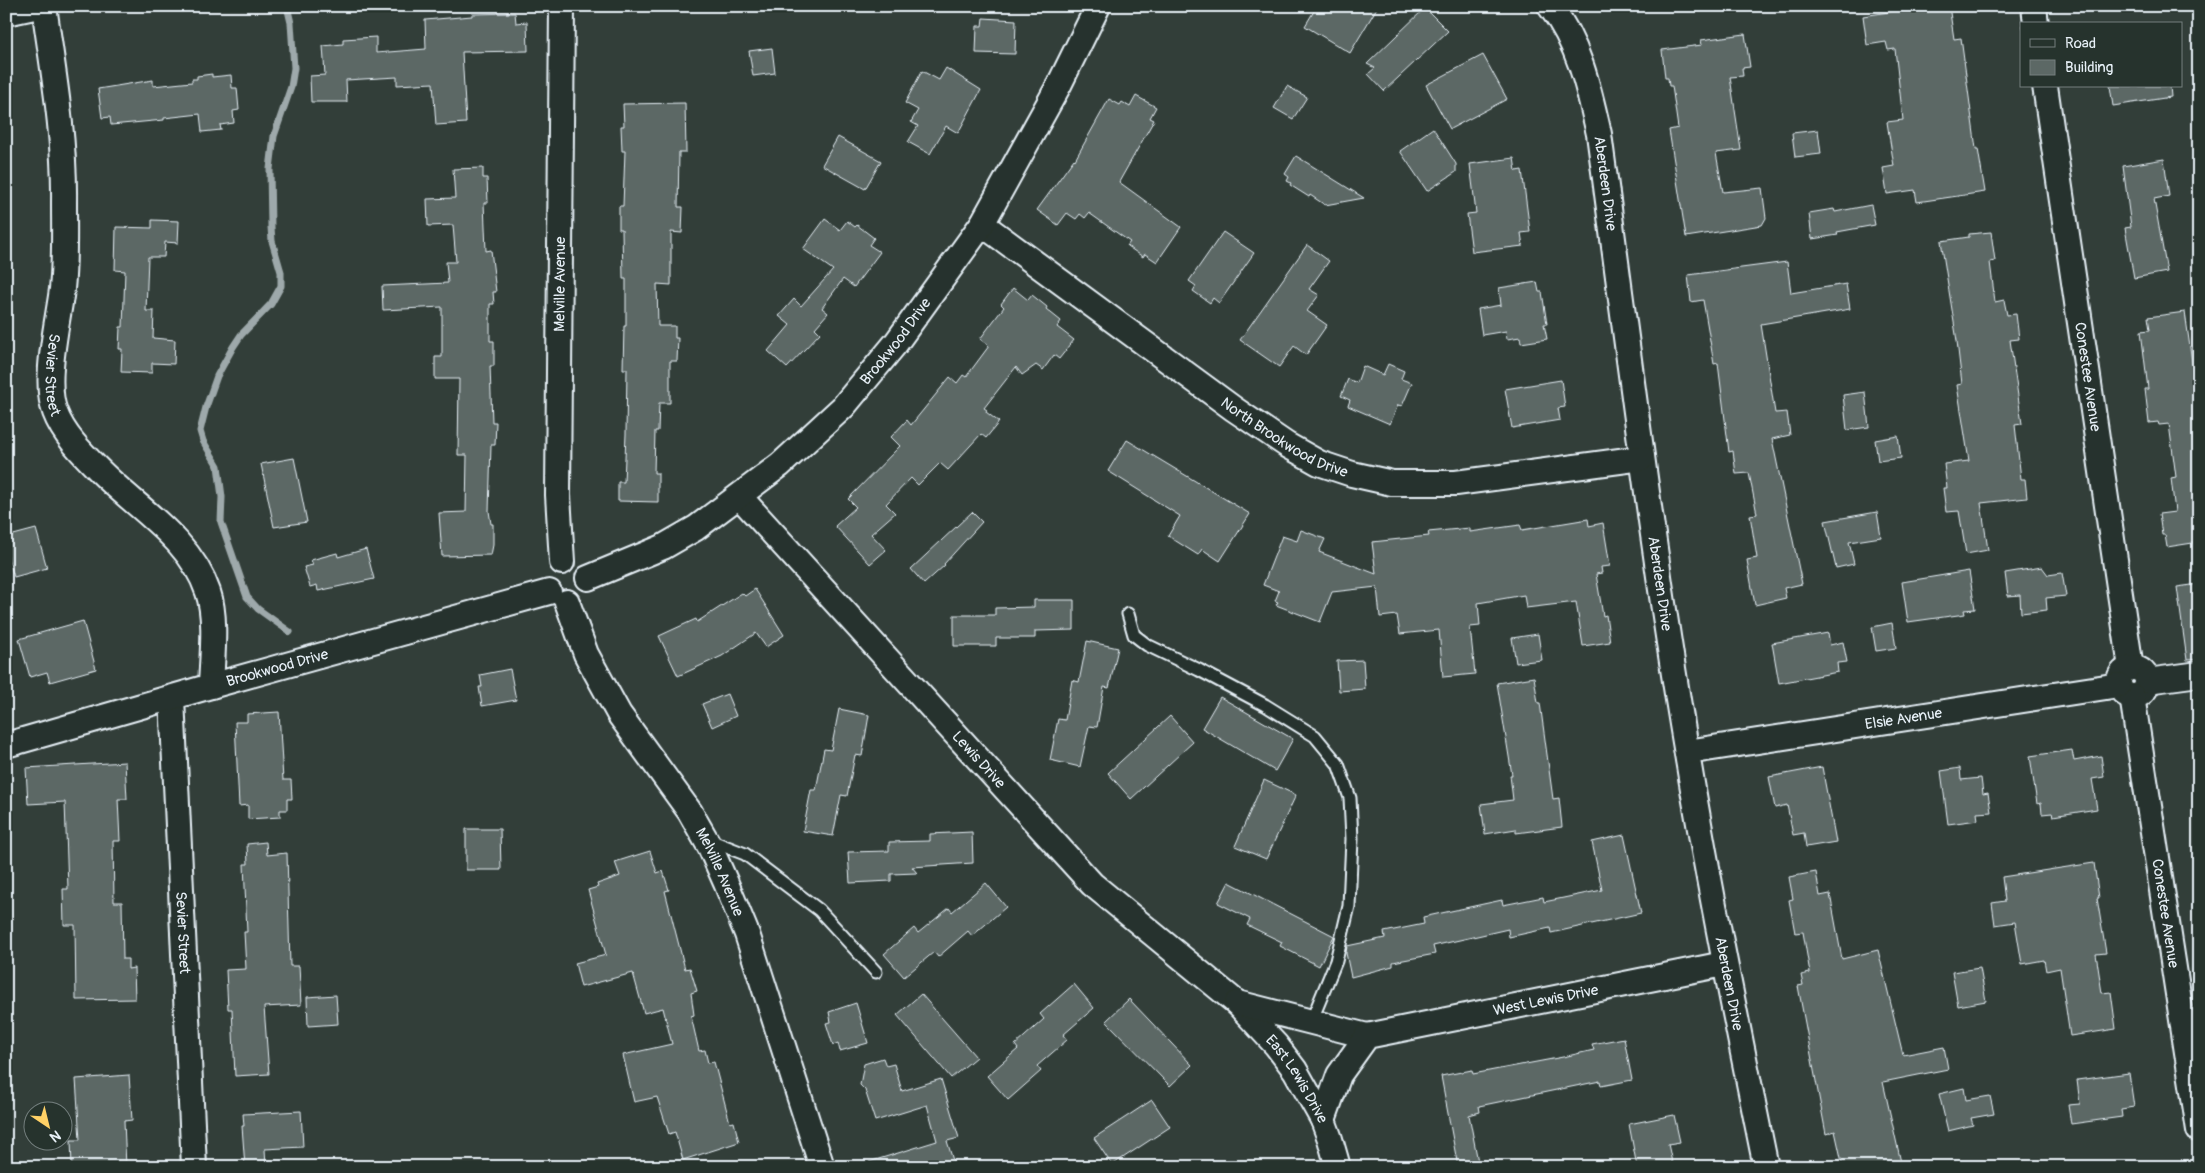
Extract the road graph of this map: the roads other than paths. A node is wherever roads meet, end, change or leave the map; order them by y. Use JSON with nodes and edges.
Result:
{"nodes":[{"id":1,"x":39,"y":6,"type":"edge"},
{"id":2,"x":44,"y":6,"type":"edge"},
{"id":3,"x":562,"y":6,"type":"edge"},
{"id":4,"x":1098,"y":6,"type":"edge"},
{"id":5,"x":2034,"y":6,"type":"edge"},
{"id":6,"x":1558,"y":10,"type":"edge"},
{"id":7,"x":6,"y":13,"type":"edge"},
{"id":8,"x":2036,"y":22,"type":"edge"},
{"id":9,"x":2045,"y":88,"type":"edge"},
{"id":10,"x":982,"y":224,"type":"junction"},
{"id":11,"x":1642,"y":458,"type":"junction"},
{"id":12,"x":740,"y":496,"type":"junction"},
{"id":13,"x":562,"y":562,"type":"junction"},
{"id":14,"x":588,"y":578,"type":"junction"},
{"id":15,"x":558,"y":597,"type":"junction"},
{"id":16,"x":1128,"y":614,"type":"dead end"},
{"id":17,"x":2199,"y":674,"type":"edge"},
{"id":18,"x":2132,"y":682,"type":"junction"},
{"id":19,"x":211,"y":686,"type":"junction"},
{"id":20,"x":172,"y":698,"type":"junction"},
{"id":21,"x":6,"y":745,"type":"edge"},
{"id":22,"x":1686,"y":752,"type":"junction"},
{"id":23,"x":705,"y":839,"type":"junction"},
{"id":24,"x":1724,"y":964,"type":"junction"},
{"id":25,"x":876,"y":972,"type":"dead end"},
{"id":26,"x":1237,"y":1002,"type":"junction"},
{"id":27,"x":1311,"y":1022,"type":"junction"},
{"id":28,"x":1367,"y":1036,"type":"junction"},
{"id":29,"x":1322,"y":1120,"type":"junction"},
{"id":30,"x":2199,"y":1130,"type":"edge"},
{"id":31,"x":194,"y":1167,"type":"edge"},
{"id":32,"x":822,"y":1167,"type":"edge"},
{"id":33,"x":1338,"y":1167,"type":"edge"},
{"id":34,"x":1766,"y":1167,"type":"edge"}],
"edges":[{"from":1,"to":7,"type":"street"},
{"from":2,"to":19,"type":"street","name":"Sevier Street"},
{"from":3,"to":13,"type":"street","name":"Melville Avenue"},
{"from":4,"to":10,"type":"street","name":"Brookwood Drive"},
{"from":5,"to":8,"type":"street"},
{"from":6,"to":11,"type":"street","name":"Aberdeen Drive"},
{"from":9,"to":18,"type":"street","name":"Conestee Avenue"},
{"from":10,"to":11,"type":"street","name":"North Brookwood Drive"},
{"from":10,"to":12,"type":"street","name":"Brookwood Drive"},
{"from":11,"to":22,"type":"street","name":"Aberdeen Drive"},
{"from":12,"to":14,"type":"street","name":"Brookwood Drive"},
{"from":12,"to":26,"type":"street","name":"Lewis Drive"},
{"from":13,"to":14,"type":"street"},
{"from":13,"to":15,"type":"street"},
{"from":14,"to":15,"type":"street"},
{"from":15,"to":19,"type":"street","name":"Brookwood Drive"},
{"from":15,"to":23,"type":"street","name":"Melville Avenue"},
{"from":16,"to":27,"type":"lane"},
{"from":17,"to":18,"type":"street","name":"Elsie Avenue"},
{"from":18,"to":22,"type":"street","name":"Elsie Avenue"},
{"from":18,"to":30,"type":"street","name":"Conestee Avenue"},
{"from":19,"to":20,"type":"street","name":"Brookwood Drive"},
{"from":20,"to":21,"type":"street","name":"Brookwood Drive"},
{"from":20,"to":31,"type":"street","name":"Sevier Street"},
{"from":22,"to":24,"type":"street","name":"Aberdeen Drive"},
{"from":23,"to":25,"type":"lane"},
{"from":23,"to":32,"type":"street","name":"Melville Avenue"},
{"from":24,"to":28,"type":"street","name":"West Lewis Drive"},
{"from":24,"to":34,"type":"street","name":"Aberdeen Drive"},
{"from":26,"to":27,"type":"street","name":"West Lewis Drive"},
{"from":26,"to":29,"type":"street","name":"East Lewis Drive"},
{"from":27,"to":28,"type":"street","name":"West Lewis Drive"},
{"from":28,"to":29,"type":"street"},
{"from":29,"to":33,"type":"street","name":"East Lewis Drive"}]}
